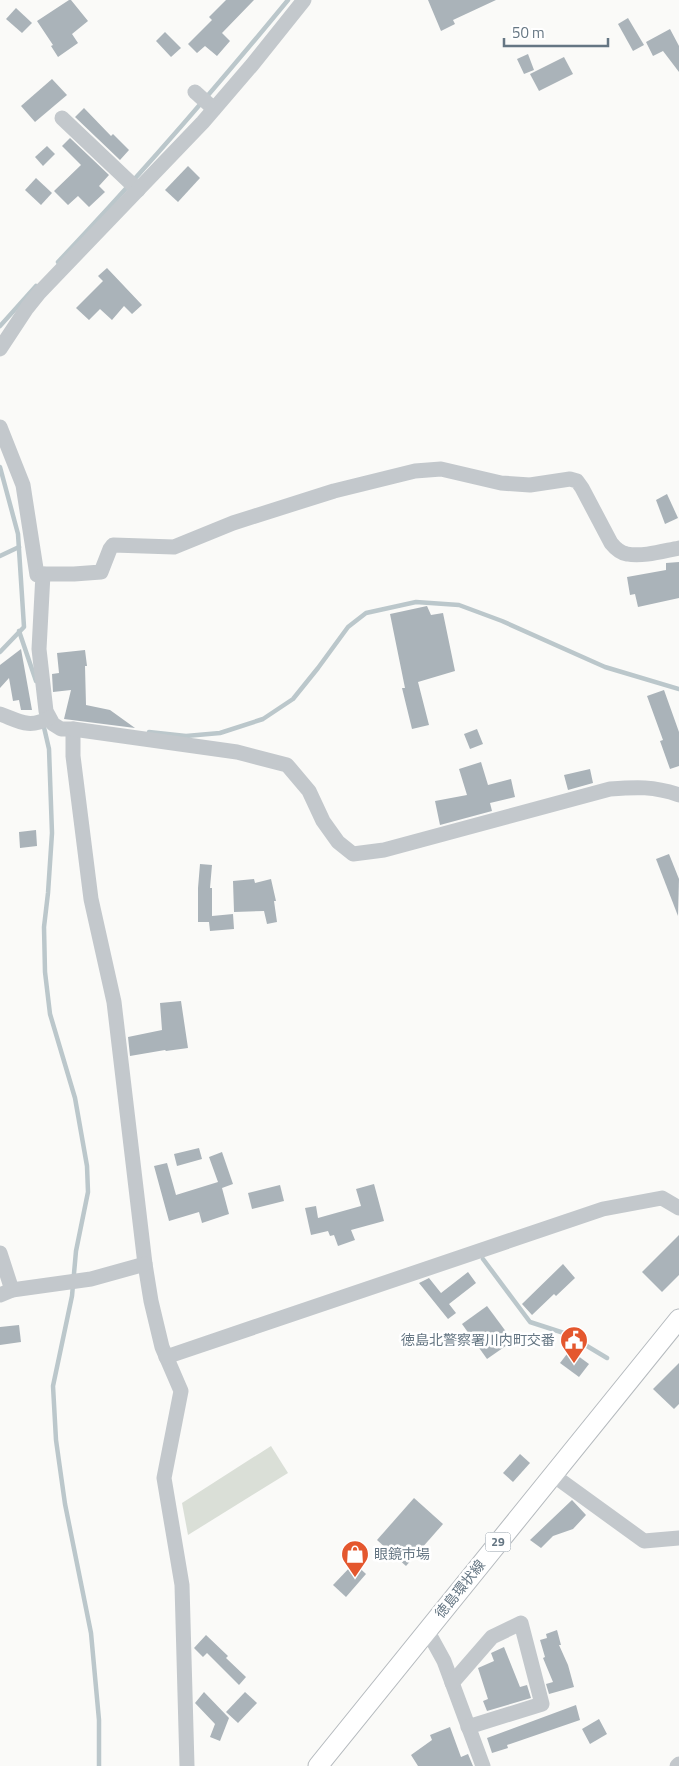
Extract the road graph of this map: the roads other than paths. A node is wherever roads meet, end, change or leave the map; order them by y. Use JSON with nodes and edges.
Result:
{"nodes":[{"id":1,"x":304,"y":0,"type":"edge"},
{"id":2,"x":195,"y":92,"type":"dead end"},
{"id":3,"x":214,"y":109,"type":"junction"},
{"id":4,"x":62,"y":118,"type":"dead end"},
{"id":5,"x":138,"y":190,"type":"junction"},
{"id":6,"x":0,"y":349,"type":"edge"},
{"id":7,"x":0,"y":428,"type":"edge"},
{"id":8,"x":679,"y":548,"type":"edge"},
{"id":9,"x":43,"y":574,"type":"junction"},
{"id":10,"x":0,"y":714,"type":"edge"},
{"id":11,"x":43,"y":721,"type":"junction"},
{"id":12,"x":73,"y":729,"type":"junction"},
{"id":13,"x":679,"y":795,"type":"edge"},
{"id":14,"x":679,"y":1208,"type":"edge"},
{"id":15,"x":0,"y":1252,"type":"edge"},
{"id":16,"x":145,"y":1264,"type":"junction"},
{"id":17,"x":6,"y":1292,"type":"edge"},
{"id":18,"x":679,"y":1319,"type":"edge"},
{"id":19,"x":166,"y":1356,"type":"junction"},
{"id":20,"x":552,"y":1475,"type":"junction"},
{"id":21,"x":679,"y":1538,"type":"edge"},
{"id":22,"x":427,"y":1630,"type":"junction"},
{"id":23,"x":452,"y":1683,"type":"junction"},
{"id":24,"x":468,"y":1726,"type":"junction"},
{"id":25,"x":187,"y":1766,"type":"edge"},
{"id":26,"x":318,"y":1766,"type":"edge"},
{"id":27,"x":482,"y":1766,"type":"edge"}],
"edges":[{"from":1,"to":3,"type":"street"},
{"from":2,"to":3,"type":"street"},
{"from":3,"to":5,"type":"street"},
{"from":4,"to":5,"type":"street"},
{"from":5,"to":6,"type":"street"},
{"from":7,"to":9,"type":"street"},
{"from":8,"to":9,"type":"street"},
{"from":9,"to":11,"type":"street"},
{"from":10,"to":11,"type":"street"},
{"from":11,"to":12,"type":"street"},
{"from":12,"to":13,"type":"street"},
{"from":12,"to":16,"type":"street"},
{"from":14,"to":19,"type":"street"},
{"from":15,"to":17,"type":"street"},
{"from":16,"to":17,"type":"street"},
{"from":16,"to":19,"type":"street"},
{"from":18,"to":20,"type":"main road","name":"徳島環状線","number":"29"},
{"from":19,"to":25,"type":"street"},
{"from":20,"to":21,"type":"street"},
{"from":20,"to":22,"type":"main road","name":"徳島環状線","number":"29"},
{"from":22,"to":23,"type":"street"},
{"from":22,"to":26,"type":"main road","name":"徳島環状線","number":"29"},
{"from":23,"to":24,"type":"street"},
{"from":23,"to":24,"type":"street"},
{"from":24,"to":27,"type":"street"}]}
